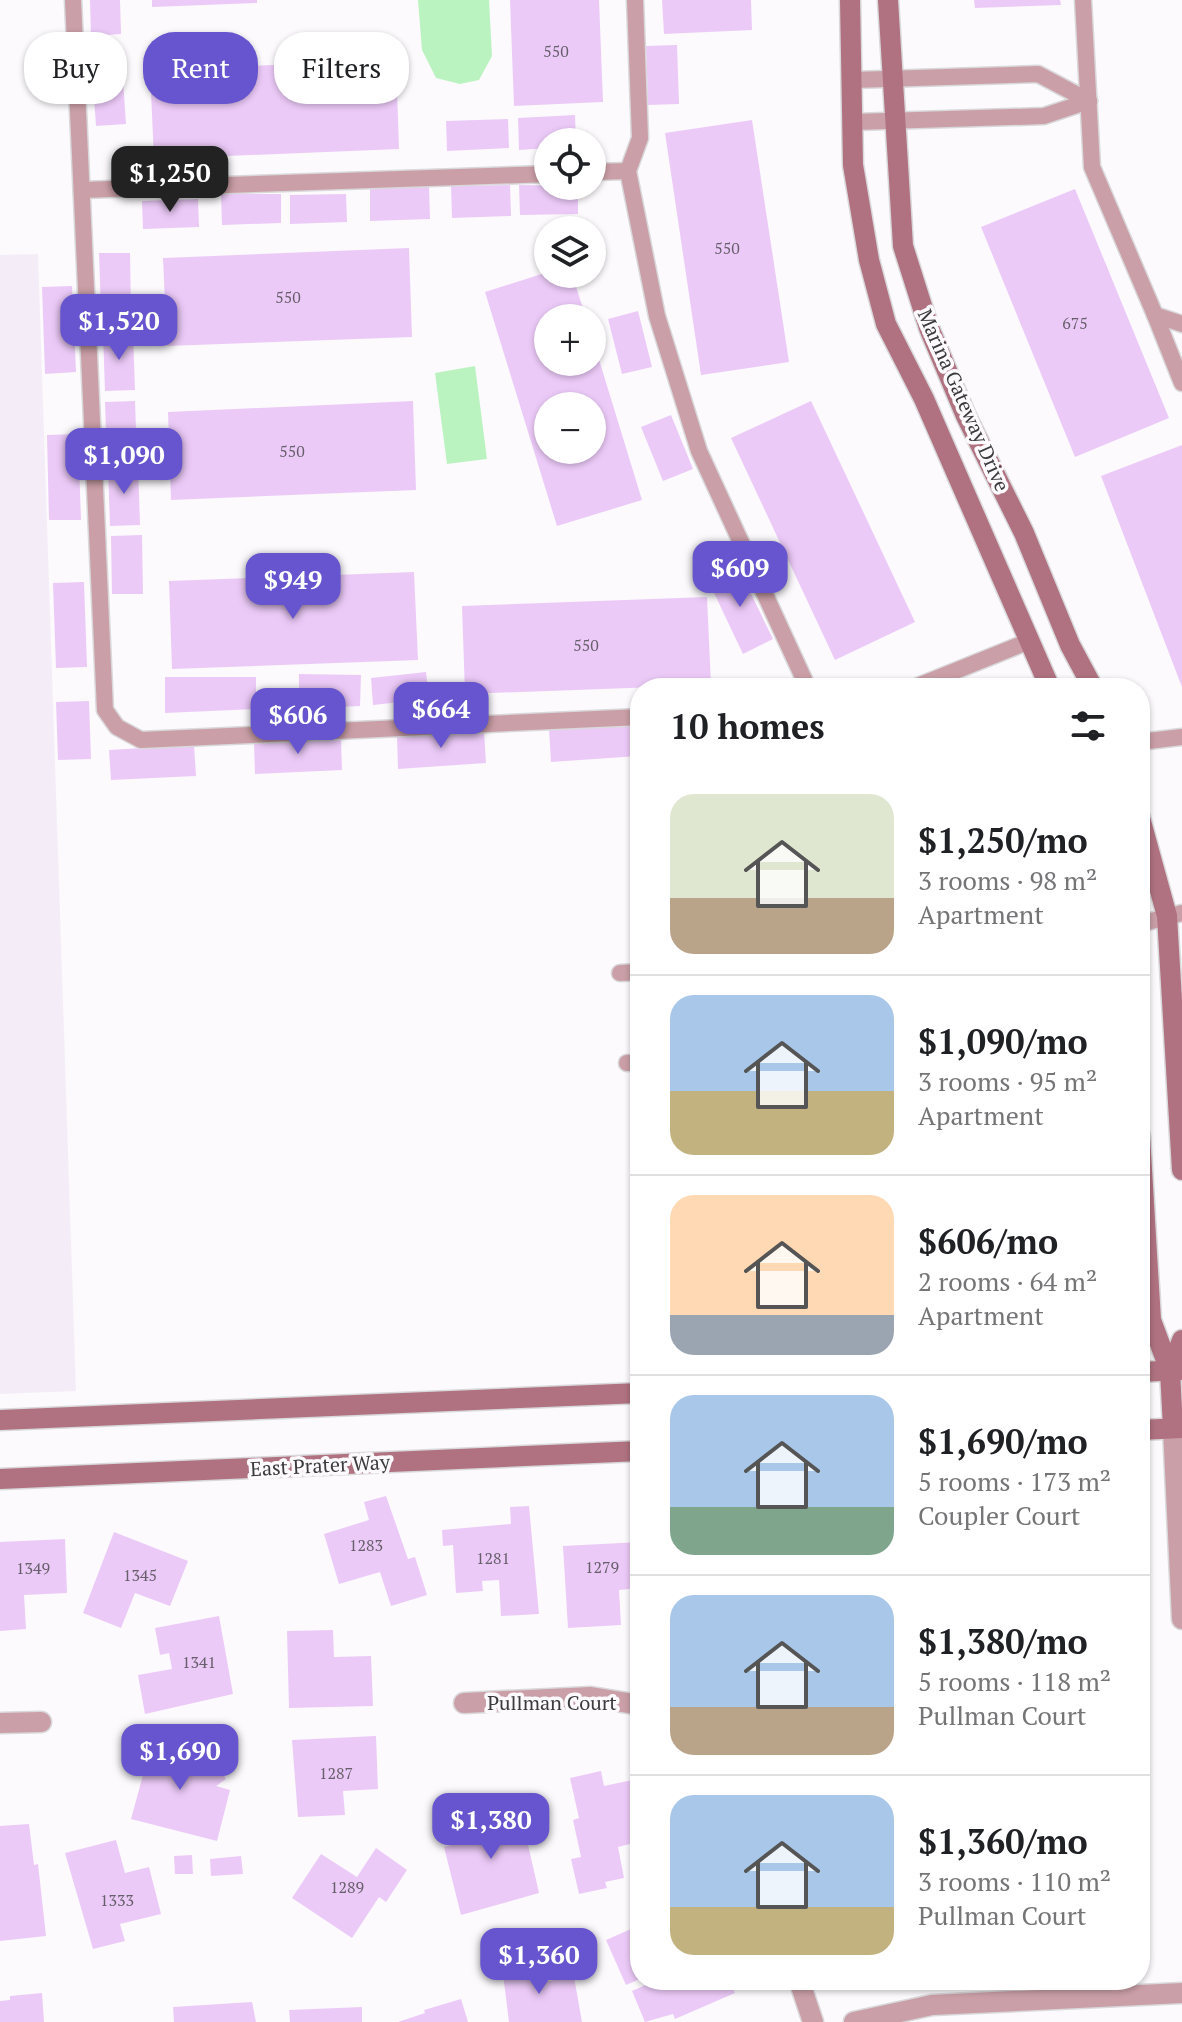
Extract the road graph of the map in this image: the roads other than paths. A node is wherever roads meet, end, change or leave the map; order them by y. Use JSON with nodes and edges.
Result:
{"nodes":[{"id":1,"x":73,"y":0,"type":"edge"},
{"id":2,"x":635,"y":0,"type":"edge"},
{"id":3,"x":850,"y":0,"type":"edge"},
{"id":4,"x":888,"y":0,"type":"edge"},
{"id":5,"x":1083,"y":0,"type":"edge"},
{"id":6,"x":891,"y":77,"type":"junction"},
{"id":7,"x":853,"y":80,"type":"junction"},
{"id":8,"x":1089,"y":101,"type":"junction"},
{"id":9,"x":893,"y":121,"type":"junction"},
{"id":10,"x":854,"y":122,"type":"junction"},
{"id":11,"x":628,"y":171,"type":"junction"},
{"id":12,"x":606,"y":172,"type":"edge"},
{"id":13,"x":534,"y":174,"type":"edge"},
{"id":14,"x":82,"y":190,"type":"junction"},
{"id":15,"x":1155,"y":315,"type":"junction"},
{"id":16,"x":1182,"y":324,"type":"edge"},
{"id":17,"x":1182,"y":383,"type":"edge"},
{"id":18,"x":1027,"y":642,"type":"junction"},
{"id":19,"x":803,"y":678,"type":"edge"},
{"id":20,"x":938,"y":678,"type":"edge"},
{"id":21,"x":1045,"y":678,"type":"edge"},
{"id":22,"x":1088,"y":678,"type":"edge"},
{"id":23,"x":630,"y":717,"type":"edge"},
{"id":24,"x":1182,"y":737,"type":"edge"},
{"id":25,"x":1150,"y":741,"type":"edge"},
{"id":26,"x":1150,"y":846,"type":"edge"},
{"id":27,"x":1174,"y":914,"type":"edge"},
{"id":28,"x":1150,"y":921,"type":"edge"},
{"id":29,"x":630,"y":972,"type":"edge"},
{"id":30,"x":620,"y":973,"type":"dead end"},
{"id":31,"x":1182,"y":1170,"type":"edge"},
{"id":32,"x":1150,"y":1303,"type":"edge"},
{"id":33,"x":1182,"y":1340,"type":"edge"},
{"id":34,"x":1176,"y":1370,"type":"edge"},
{"id":35,"x":1150,"y":1371,"type":"edge"},
{"id":36,"x":630,"y":1393,"type":"edge"},
{"id":37,"x":0,"y":1420,"type":"edge"},
{"id":38,"x":1178,"y":1428,"type":"edge"},
{"id":39,"x":1150,"y":1429,"type":"edge"},
{"id":40,"x":630,"y":1451,"type":"edge"},
{"id":41,"x":0,"y":1479,"type":"edge"},
{"id":42,"x":1182,"y":1619,"type":"edge"},
{"id":43,"x":464,"y":1703,"type":"dead end"},
{"id":44,"x":630,"y":1703,"type":"edge"},
{"id":45,"x":41,"y":1722,"type":"dead end"},
{"id":46,"x":0,"y":1723,"type":"edge"},
{"id":47,"x":802,"y":1990,"type":"edge"},
{"id":48,"x":1182,"y":1993,"type":"edge"},
{"id":49,"x":813,"y":2022,"type":"edge"},
{"id":50,"x":854,"y":2022,"type":"edge"}],
"edges":[{"from":1,"to":14,"type":"lane"},
{"from":2,"to":11,"type":"lane"},
{"from":3,"to":7,"type":"street","name":"Marina Gateway Drive"},
{"from":4,"to":6,"type":"street","name":"Marina Gateway Drive"},
{"from":5,"to":8,"type":"lane"},
{"from":6,"to":7,"type":"lane"},
{"from":6,"to":8,"type":"lane"},
{"from":6,"to":9,"type":"street","name":"Marina Gateway Drive"},
{"from":7,"to":10,"type":"street","name":"Marina Gateway Drive"},
{"from":8,"to":9,"type":"lane"},
{"from":8,"to":15,"type":"lane"},
{"from":9,"to":10,"type":"lane"},
{"from":9,"to":22,"type":"street","name":"Marina Gateway Drive"},
{"from":10,"to":18,"type":"street","name":"Marina Gateway Drive"},
{"from":11,"to":12,"type":"lane"},
{"from":11,"to":19,"type":"lane"},
{"from":13,"to":14,"type":"lane"},
{"from":14,"to":23,"type":"lane"},
{"from":15,"to":16,"type":"lane"},
{"from":15,"to":17,"type":"lane"},
{"from":18,"to":20,"type":"lane"},
{"from":18,"to":21,"type":"street","name":"Marina Gateway Drive"},
{"from":24,"to":25,"type":"lane"},
{"from":26,"to":27,"type":"street"},
{"from":27,"to":28,"type":"lane"},
{"from":27,"to":31,"type":"street"},
{"from":29,"to":30,"type":"lane"},
{"from":32,"to":34,"type":"street"},
{"from":33,"to":34,"type":"street"},
{"from":34,"to":35,"type":"street"},
{"from":34,"to":38,"type":"street"},
{"from":36,"to":37,"type":"street"},
{"from":38,"to":39,"type":"street"},
{"from":38,"to":42,"type":"street"},
{"from":40,"to":41,"type":"street","name":"East Prater Way"},
{"from":43,"to":44,"type":"street","name":"Pullman Court"},
{"from":45,"to":46,"type":"street"},
{"from":47,"to":49,"type":"street"},
{"from":48,"to":50,"type":"street"}]}
